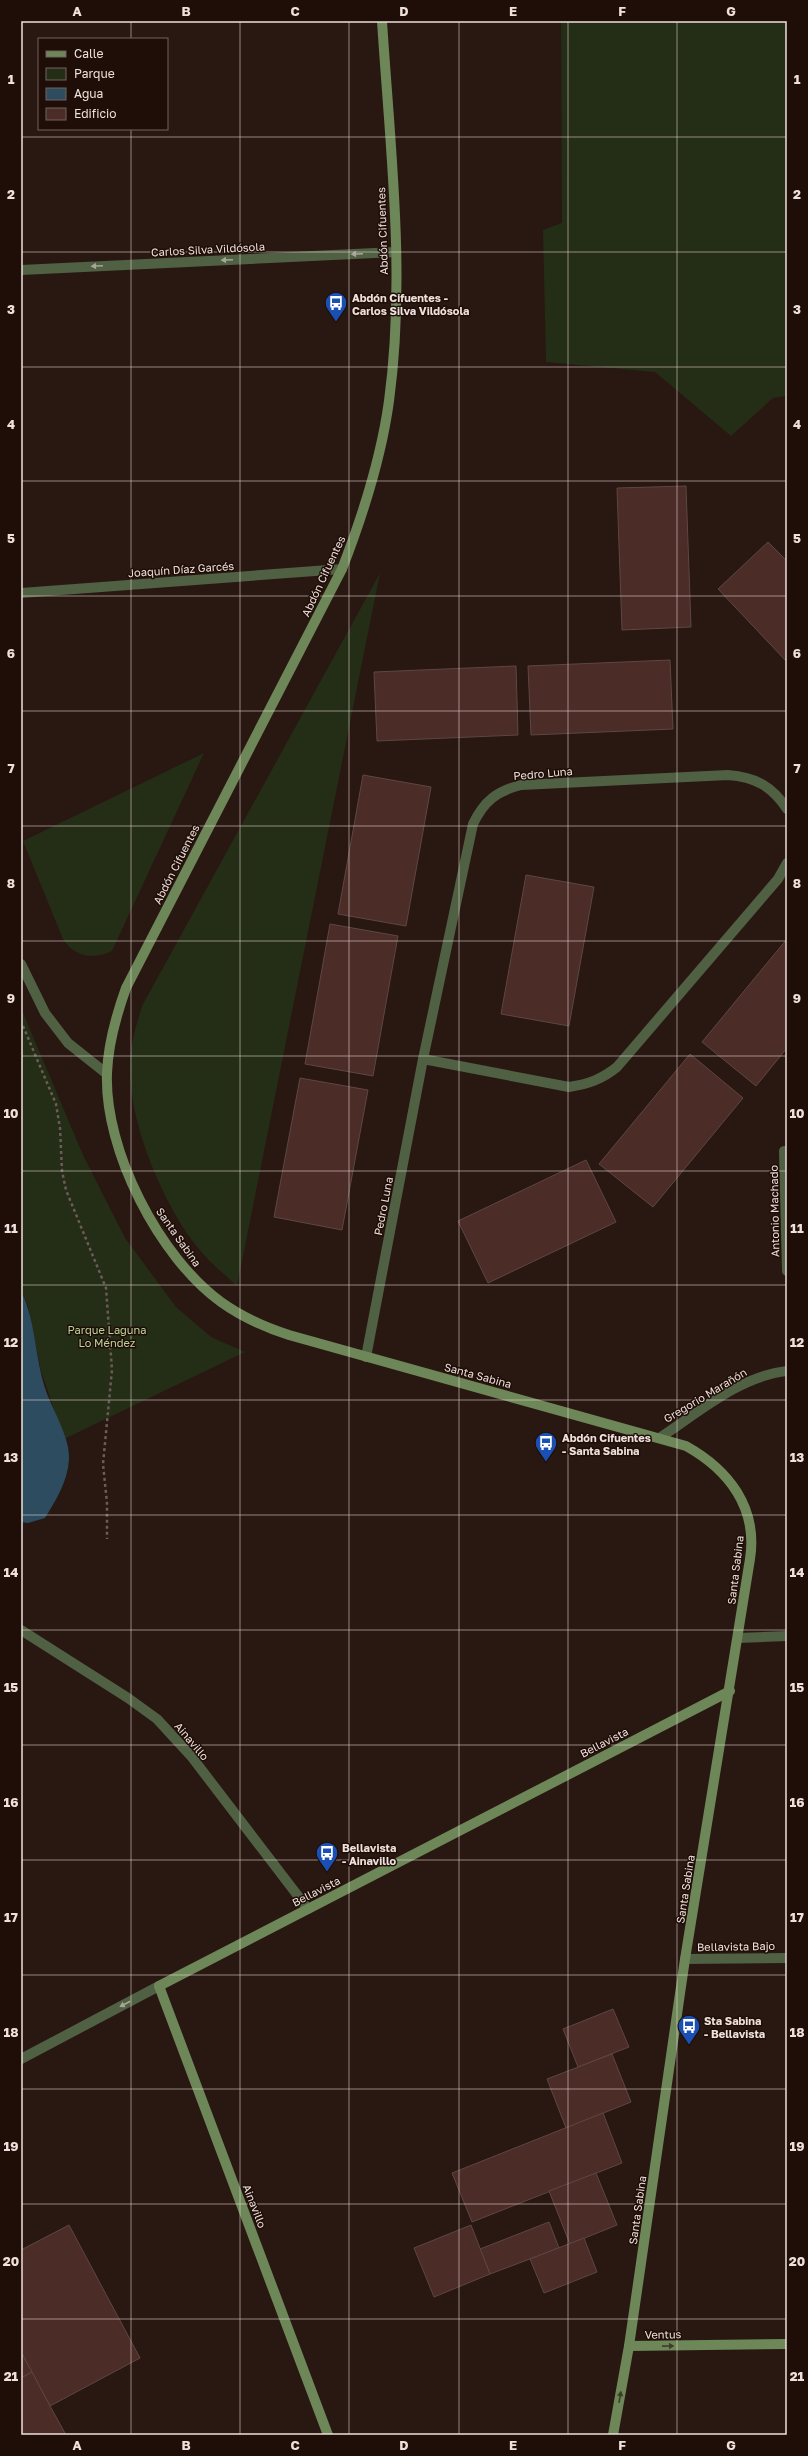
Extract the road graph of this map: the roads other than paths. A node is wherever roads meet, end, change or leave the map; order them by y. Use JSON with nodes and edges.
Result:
{"nodes":[{"id":1,"x":382,"y":21,"type":"edge"},
{"id":2,"x":396,"y":252,"type":"junction"},
{"id":3,"x":21,"y":270,"type":"edge"},
{"id":4,"x":342,"y":569,"type":"junction"},
{"id":5,"x":21,"y":593,"type":"edge"},
{"id":6,"x":787,"y":809,"type":"edge"},
{"id":7,"x":787,"y":863,"type":"edge"},
{"id":8,"x":21,"y":964,"type":"edge"},
{"id":9,"x":423,"y":1059,"type":"junction"},
{"id":10,"x":107,"y":1074,"type":"junction"},
{"id":11,"x":784,"y":1151,"type":"dead end"},
{"id":12,"x":787,"y":1271,"type":"edge"},
{"id":13,"x":366,"y":1357,"type":"junction"},
{"id":14,"x":787,"y":1372,"type":"edge"},
{"id":15,"x":661,"y":1437,"type":"junction"},
{"id":16,"x":21,"y":1630,"type":"edge"},
{"id":17,"x":787,"y":1636,"type":"edge"},
{"id":18,"x":738,"y":1638,"type":"junction"},
{"id":19,"x":730,"y":1691,"type":"junction"},
{"id":20,"x":308,"y":1909,"type":"junction"},
{"id":21,"x":787,"y":1958,"type":"edge"},
{"id":22,"x":686,"y":1959,"type":"junction"},
{"id":23,"x":159,"y":1986,"type":"junction"},
{"id":24,"x":21,"y":2059,"type":"edge"},
{"id":25,"x":787,"y":2344,"type":"edge"},
{"id":26,"x":629,"y":2346,"type":"junction"},
{"id":27,"x":328,"y":2435,"type":"edge"},
{"id":28,"x":613,"y":2435,"type":"edge"}],
"edges":[{"from":1,"to":2,"type":"street","name":"Abdón Cifuentes"},
{"from":2,"to":3,"type":"street","name":"Carlos Silva Vildósola","one_way":true},
{"from":2,"to":4,"type":"street","name":"Abdón Cifuentes"},
{"from":4,"to":5,"type":"street","name":"Joaquín Díaz Garcés"},
{"from":4,"to":10,"type":"street","name":"Abdón Cifuentes"},
{"from":6,"to":9,"type":"street","name":"Pedro Luna"},
{"from":7,"to":9,"type":"street"},
{"from":8,"to":10,"type":"street"},
{"from":9,"to":13,"type":"street","name":"Pedro Luna"},
{"from":10,"to":13,"type":"street","name":"Santa Sabina"},
{"from":11,"to":12,"type":"street","name":"Antonio Machado"},
{"from":13,"to":15,"type":"street","name":"Santa Sabina"},
{"from":14,"to":15,"type":"street","name":"Gregorio Marañón"},
{"from":15,"to":18,"type":"street","name":"Santa Sabina"},
{"from":16,"to":20,"type":"street","name":"Ainavillo"},
{"from":17,"to":18,"type":"street"},
{"from":18,"to":19,"type":"street","name":"Santa Sabina"},
{"from":19,"to":20,"type":"street","name":"Bellavista"},
{"from":19,"to":22,"type":"street","name":"Santa Sabina"},
{"from":20,"to":23,"type":"street","name":"Bellavista"},
{"from":21,"to":22,"type":"street","name":"Bellavista Bajo"},
{"from":22,"to":26,"type":"street","name":"Santa Sabina"},
{"from":23,"to":24,"type":"street","name":"Bellavista","one_way":true},
{"from":23,"to":27,"type":"street","name":"Ainavillo"},
{"from":26,"to":25,"type":"street","name":"Ventus","one_way":true},
{"from":28,"to":26,"type":"street","name":"Ventus","one_way":true}]}
